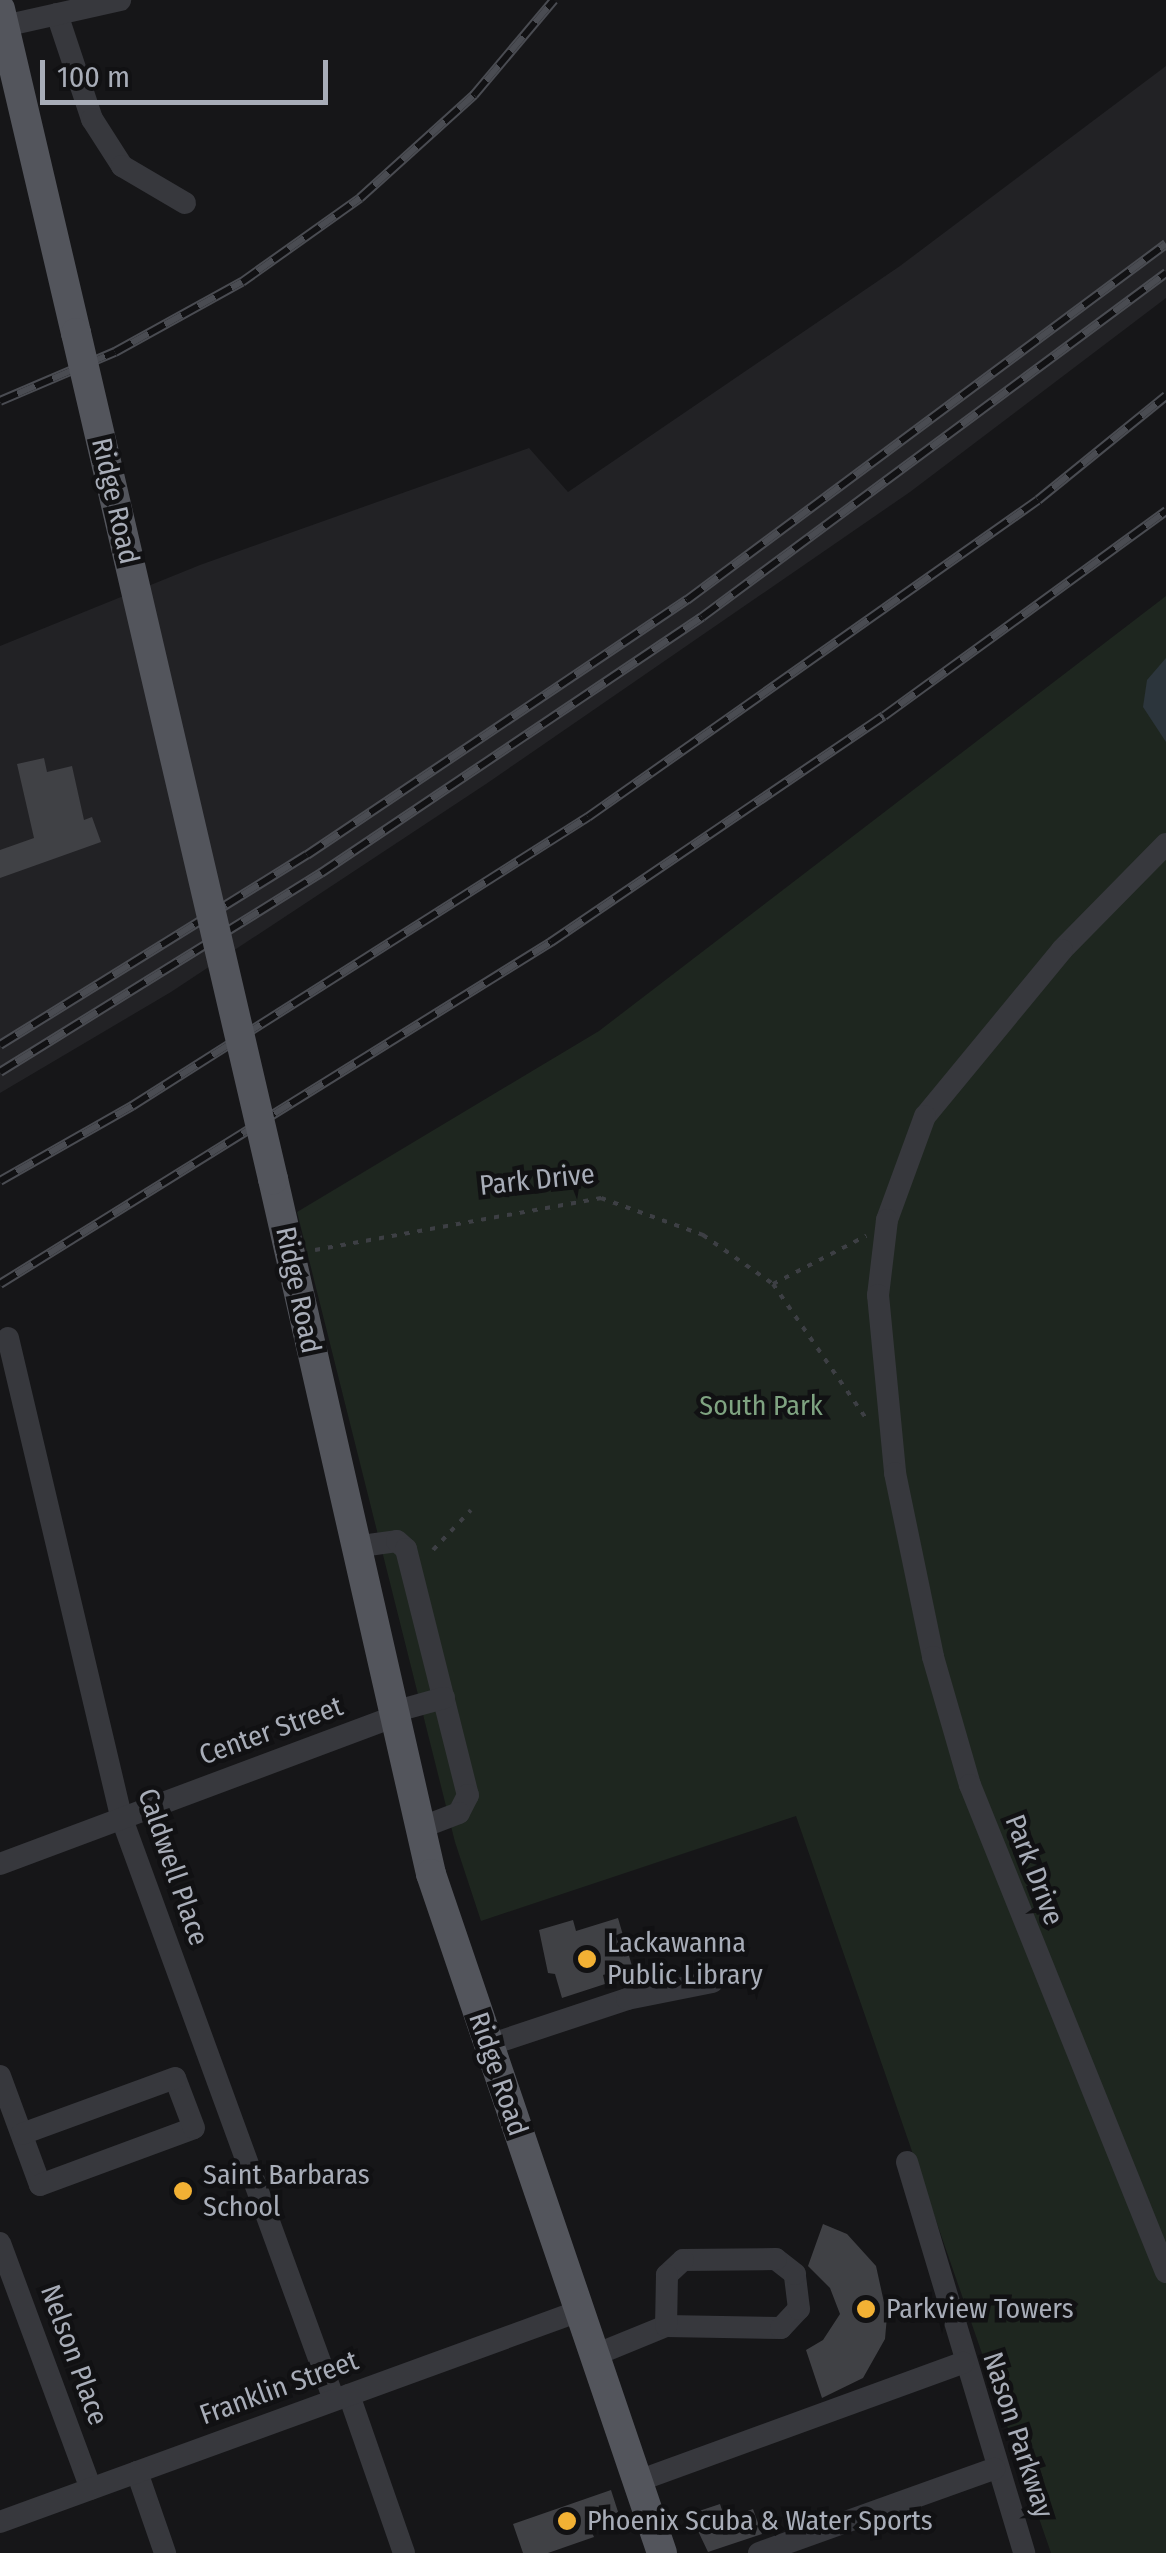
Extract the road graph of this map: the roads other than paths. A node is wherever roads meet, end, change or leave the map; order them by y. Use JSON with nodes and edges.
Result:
{"nodes":[{"id":1,"x":120,"y":0,"type":"edge"},
{"id":2,"x":57,"y":14,"type":"junction"},
{"id":3,"x":3,"y":30,"type":"edge"},
{"id":4,"x":186,"y":203,"type":"dead end"},
{"id":5,"x":1166,"y":844,"type":"edge"},
{"id":6,"x":8,"y":1338,"type":"dead end"},
{"id":7,"x":354,"y":1548,"type":"junction"},
{"id":8,"x":444,"y":1698,"type":"junction"},
{"id":9,"x":393,"y":1715,"type":"junction"},
{"id":10,"x":122,"y":1818,"type":"junction"},
{"id":11,"x":420,"y":1828,"type":"junction"},
{"id":12,"x":0,"y":1864,"type":"edge"},
{"id":13,"x":712,"y":1982,"type":"dead end"},
{"id":14,"x":488,"y":2045,"type":"junction"},
{"id":15,"x":212,"y":2064,"type":"junction"},
{"id":16,"x":0,"y":2076,"type":"edge"},
{"id":17,"x":176,"y":2078,"type":"junction"},
{"id":18,"x":22,"y":2134,"type":"junction"},
{"id":19,"x":907,"y":2162,"type":"dead end"},
{"id":20,"x":0,"y":2242,"type":"edge"},
{"id":21,"x":1166,"y":2272,"type":"edge"},
{"id":22,"x":580,"y":2312,"type":"junction"},
{"id":23,"x":666,"y":2326,"type":"junction"},
{"id":24,"x":594,"y":2356,"type":"junction"},
{"id":25,"x":963,"y":2363,"type":"junction"},
{"id":26,"x":342,"y":2398,"type":"junction"},
{"id":27,"x":994,"y":2469,"type":"junction"},
{"id":28,"x":137,"y":2472,"type":"junction"},
{"id":29,"x":638,"y":2482,"type":"junction"},
{"id":30,"x":91,"y":2489,"type":"junction"},
{"id":31,"x":0,"y":2522,"type":"edge"},
{"id":32,"x":165,"y":2553,"type":"edge"},
{"id":33,"x":404,"y":2553,"type":"edge"},
{"id":34,"x":662,"y":2553,"type":"edge"},
{"id":35,"x":759,"y":2553,"type":"edge"},
{"id":36,"x":1024,"y":2553,"type":"edge"}],
"edges":[{"from":1,"to":2,"type":"street"},
{"from":2,"to":3,"type":"street"},
{"from":2,"to":4,"type":"street"},
{"from":3,"to":7,"type":"main road","name":"Ridge Road","bridge":true},
{"from":5,"to":21,"type":"street","name":"Park Drive"},
{"from":6,"to":10,"type":"street","name":"Caldwell Place"},
{"from":7,"to":8,"type":"street"},
{"from":7,"to":9,"type":"main road","name":"Ridge Road"},
{"from":8,"to":9,"type":"street","name":"Center Street"},
{"from":8,"to":11,"type":"street"},
{"from":9,"to":10,"type":"street","name":"Center Street"},
{"from":9,"to":11,"type":"main road","name":"Ridge Road"},
{"from":10,"to":12,"type":"street","name":"Center Street"},
{"from":10,"to":15,"type":"street","name":"Caldwell Place"},
{"from":11,"to":14,"type":"main road","name":"Ridge Road"},
{"from":13,"to":14,"type":"street"},
{"from":14,"to":22,"type":"main road","name":"Ridge Road"},
{"from":15,"to":17,"type":"street"},
{"from":15,"to":26,"type":"street","name":"Caldwell Place"},
{"from":16,"to":18,"type":"street"},
{"from":17,"to":18,"type":"street"},
{"from":17,"to":18,"type":"street"},
{"from":19,"to":25,"type":"street","name":"Nason Parkway"},
{"from":20,"to":30,"type":"street","name":"Nelson Place"},
{"from":22,"to":24,"type":"main road","name":"Ridge Road"},
{"from":22,"to":26,"type":"street","name":"Franklin Street"},
{"from":23,"to":23,"type":"street"},
{"from":23,"to":24,"type":"street"},
{"from":24,"to":29,"type":"main road","name":"Ridge Road"},
{"from":25,"to":27,"type":"street","name":"Nason Parkway"},
{"from":25,"to":29,"type":"street"},
{"from":26,"to":28,"type":"street","name":"Franklin Street"},
{"from":26,"to":33,"type":"street","name":"Caldwell Place"},
{"from":27,"to":35,"type":"street"},
{"from":27,"to":36,"type":"street","name":"Nason Parkway"},
{"from":28,"to":30,"type":"street","name":"Franklin Street"},
{"from":28,"to":32,"type":"street"},
{"from":29,"to":34,"type":"main road","name":"Ridge Road"},
{"from":30,"to":31,"type":"street","name":"Franklin Street"}]}
